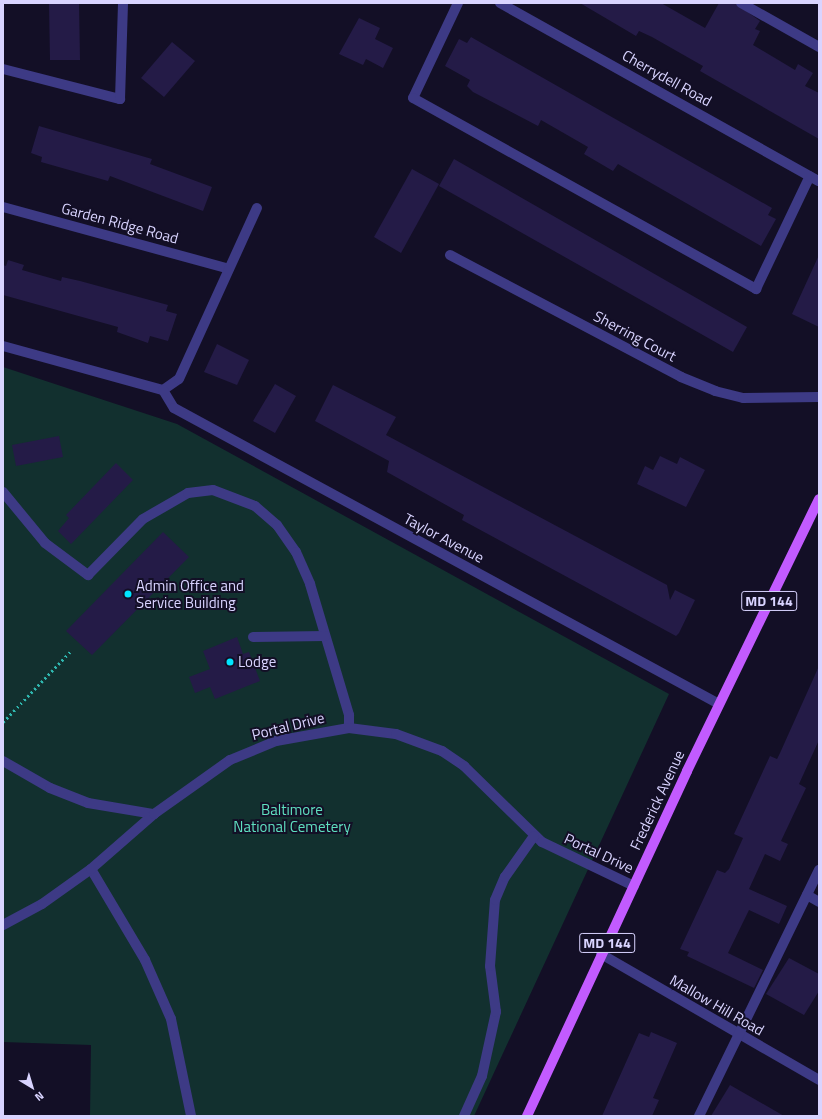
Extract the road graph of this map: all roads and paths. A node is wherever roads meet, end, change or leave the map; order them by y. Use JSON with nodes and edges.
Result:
{"nodes":[{"id":1,"x":123,"y":3,"type":"edge"},
{"id":2,"x":458,"y":3,"type":"edge"},
{"id":3,"x":500,"y":3,"type":"edge"},
{"id":4,"x":741,"y":3,"type":"edge"},
{"id":5,"x":819,"y":47,"type":"edge"},
{"id":6,"x":3,"y":69,"type":"edge"},
{"id":7,"x":815,"y":178,"type":"edge"},
{"id":8,"x":3,"y":207,"type":"edge"},
{"id":9,"x":256,"y":208,"type":"dead end"},
{"id":10,"x":450,"y":255,"type":"dead end"},
{"id":11,"x":229,"y":269,"type":"junction"},
{"id":12,"x":3,"y":346,"type":"edge"},
{"id":13,"x":163,"y":390,"type":"junction"},
{"id":14,"x":819,"y":397,"type":"edge"},
{"id":15,"x":3,"y":492,"type":"edge"},
{"id":16,"x":819,"y":499,"type":"edge"},
{"id":17,"x":325,"y":636,"type":"junction"},
{"id":18,"x":253,"y":637,"type":"dead end"},
{"id":19,"x":70,"y":652,"type":"dead end"},
{"id":20,"x":719,"y":704,"type":"junction"},
{"id":21,"x":3,"y":722,"type":"edge"},
{"id":22,"x":349,"y":728,"type":"junction"},
{"id":23,"x":3,"y":761,"type":"edge"},
{"id":24,"x":154,"y":814,"type":"junction"},
{"id":25,"x":534,"y":836,"type":"junction"},
{"id":26,"x":91,"y":869,"type":"junction"},
{"id":27,"x":819,"y":870,"type":"edge"},
{"id":28,"x":634,"y":886,"type":"junction"},
{"id":29,"x":807,"y":895,"type":"junction"},
{"id":30,"x":819,"y":902,"type":"edge"},
{"id":31,"x":3,"y":925,"type":"edge"},
{"id":32,"x":601,"y":954,"type":"junction"},
{"id":33,"x":738,"y":1034,"type":"junction"},
{"id":34,"x":819,"y":1080,"type":"edge"},
{"id":35,"x":191,"y":1116,"type":"edge"},
{"id":36,"x":464,"y":1116,"type":"edge"},
{"id":37,"x":527,"y":1116,"type":"edge"},
{"id":38,"x":699,"y":1116,"type":"edge"}],
"edges":[{"from":1,"to":6,"type":"street"},
{"from":2,"to":7,"type":"street"},
{"from":3,"to":7,"type":"street","name":"Cherrydell Road"},
{"from":4,"to":5,"type":"street"},
{"from":8,"to":11,"type":"street","name":"Garden Ridge Road"},
{"from":9,"to":11,"type":"street"},
{"from":10,"to":14,"type":"street","name":"Sherring Court"},
{"from":11,"to":13,"type":"street"},
{"from":12,"to":13,"type":"street"},
{"from":13,"to":20,"type":"street","name":"Taylor Avenue"},
{"from":15,"to":17,"type":"street"},
{"from":16,"to":20,"type":"main road","name":"Frederick Avenue","number":"MD 144"},
{"from":17,"to":18,"type":"street"},
{"from":17,"to":22,"type":"street"},
{"from":19,"to":21,"type":"path"},
{"from":20,"to":28,"type":"main road","name":"Frederick Avenue","number":"MD 144"},
{"from":22,"to":24,"type":"street","name":"Portal Drive"},
{"from":22,"to":25,"type":"street","name":"Portal Drive"},
{"from":23,"to":24,"type":"street"},
{"from":24,"to":26,"type":"street","name":"Portal Drive"},
{"from":25,"to":28,"type":"street","name":"Portal Drive"},
{"from":25,"to":36,"type":"street"},
{"from":26,"to":31,"type":"street","name":"Portal Drive"},
{"from":26,"to":35,"type":"street"},
{"from":27,"to":29,"type":"street"},
{"from":28,"to":32,"type":"main road","name":"Frederick Avenue","number":"MD 144"},
{"from":29,"to":30,"type":"street"},
{"from":29,"to":33,"type":"street"},
{"from":32,"to":33,"type":"street","name":"Mallow Hill Road"},
{"from":32,"to":37,"type":"main road","name":"Frederick Avenue","number":"MD 144"},
{"from":33,"to":34,"type":"street","name":"Mallow Hill Road"},
{"from":33,"to":38,"type":"street"}]}
